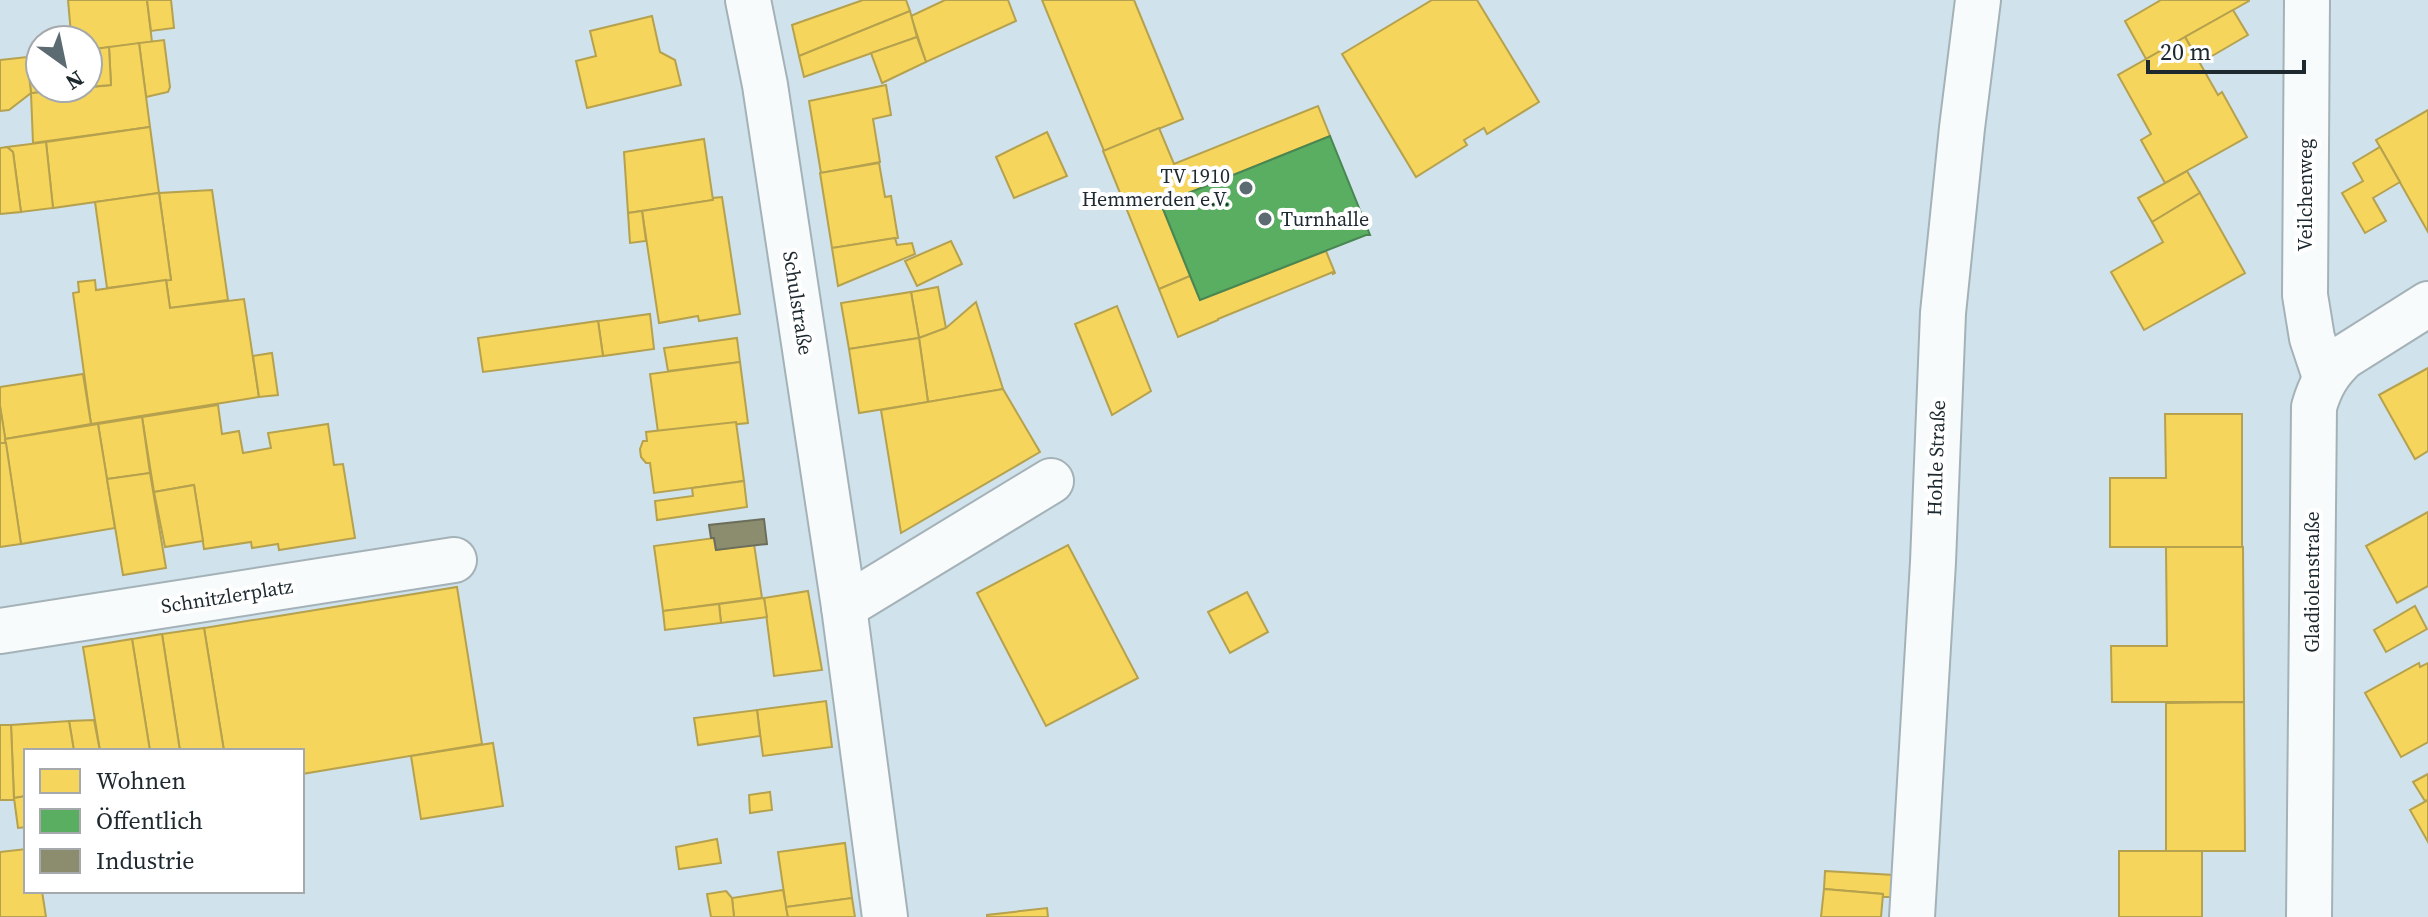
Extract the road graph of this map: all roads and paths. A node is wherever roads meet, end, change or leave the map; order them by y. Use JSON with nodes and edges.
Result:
{"nodes":[{"id":1,"x":748,"y":0,"type":"edge"},
{"id":2,"x":1978,"y":0,"type":"edge"},
{"id":3,"x":2312,"y":3,"type":"edge"},
{"id":4,"x":2428,"y":304,"type":"edge"},
{"id":5,"x":2325,"y":377,"type":"junction"},
{"id":6,"x":1051,"y":481,"type":"dead end"},
{"id":7,"x":454,"y":560,"type":"dead end"},
{"id":8,"x":844,"y":607,"type":"junction"},
{"id":9,"x":0,"y":631,"type":"edge"},
{"id":10,"x":885,"y":917,"type":"edge"},
{"id":11,"x":1912,"y":917,"type":"edge"},
{"id":12,"x":2309,"y":917,"type":"edge"}],
"edges":[{"from":1,"to":8,"type":"street","name":"Schulstraße"},
{"from":2,"to":11,"type":"street","name":"Hohle Straße"},
{"from":3,"to":5,"type":"street","name":"Veilchenweg"},
{"from":4,"to":5,"type":"street"},
{"from":5,"to":12,"type":"street","name":"Gladiolenstraße"},
{"from":6,"to":8,"type":"street"},
{"from":7,"to":9,"type":"street","name":"Schnitzlerplatz"},
{"from":8,"to":10,"type":"street","name":"Schulstraße"}]}
